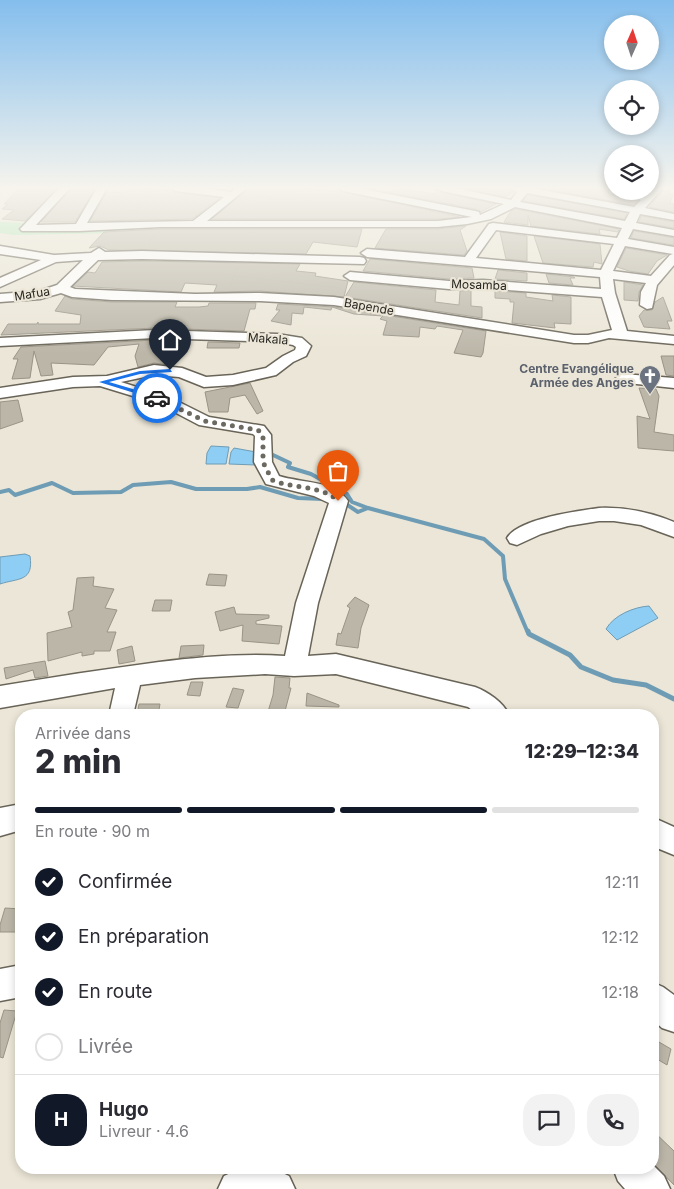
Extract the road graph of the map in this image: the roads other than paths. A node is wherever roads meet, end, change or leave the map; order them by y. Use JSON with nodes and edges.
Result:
{"nodes":[{"id":1,"x":108,"y":243,"type":"edge"},
{"id":2,"x":370,"y":243,"type":"edge"},
{"id":3,"x":481,"y":243,"type":"edge"},
{"id":4,"x":622,"y":243,"type":"edge"},
{"id":5,"x":631,"y":243,"type":"edge"},
{"id":6,"x":0,"y":250,"type":"edge"},
{"id":7,"x":674,"y":251,"type":"edge"},
{"id":8,"x":95,"y":256,"type":"junction"},
{"id":9,"x":364,"y":257,"type":"junction"},
{"id":10,"x":674,"y":258,"type":"edge"},
{"id":11,"x":54,"y":259,"type":"junction"},
{"id":12,"x":469,"y":260,"type":"junction"},
{"id":13,"x":606,"y":273,"type":"junction"},
{"id":14,"x":350,"y":276,"type":"junction"},
{"id":15,"x":654,"y":280,"type":"junction"},
{"id":16,"x":0,"y":282,"type":"edge"},
{"id":17,"x":62,"y":288,"type":"junction"},
{"id":18,"x":608,"y":293,"type":"junction"},
{"id":19,"x":0,"y":298,"type":"edge"},
{"id":20,"x":334,"y":301,"type":"junction"},
{"id":21,"x":648,"y":305,"type":"dead end"},
{"id":22,"x":621,"y":335,"type":"junction"},
{"id":23,"x":674,"y":340,"type":"edge"},
{"id":24,"x":0,"y":342,"type":"edge"},
{"id":25,"x":623,"y":379,"type":"dead end"},
{"id":26,"x":102,"y":382,"type":"junction"},
{"id":27,"x":674,"y":383,"type":"edge"},
{"id":28,"x":0,"y":393,"type":"edge"},
{"id":29,"x":674,"y":530,"type":"edge"},
{"id":30,"x":517,"y":538,"type":"dead end"},
{"id":31,"x":294,"y":666,"type":"junction"},
{"id":32,"x":130,"y":676,"type":"junction"},
{"id":33,"x":0,"y":697,"type":"edge"},
{"id":34,"x":122,"y":709,"type":"edge"},
{"id":35,"x":489,"y":709,"type":"edge"},
{"id":36,"x":15,"y":818,"type":"edge"},
{"id":37,"x":0,"y":822,"type":"edge"},
{"id":38,"x":659,"y":834,"type":"edge"},
{"id":39,"x":674,"y":841,"type":"edge"},
{"id":40,"x":15,"y":982,"type":"edge"},
{"id":41,"x":0,"y":986,"type":"edge"},
{"id":42,"x":659,"y":1004,"type":"edge"},
{"id":43,"x":674,"y":1016,"type":"edge"},
{"id":44,"x":637,"y":1174,"type":"edge"},
{"id":45,"x":238,"y":1189,"type":"edge"},
{"id":46,"x":276,"y":1189,"type":"edge"},
{"id":47,"x":651,"y":1189,"type":"edge"}],
"edges":[{"from":1,"to":8,"type":"street","name":"Mafua"},
{"from":2,"to":9,"type":"street"},
{"from":3,"to":12,"type":"street"},
{"from":4,"to":13,"type":"street"},
{"from":5,"to":7,"type":"street"},
{"from":6,"to":11,"type":"street"},
{"from":8,"to":9,"type":"street"},
{"from":8,"to":11,"type":"street"},
{"from":8,"to":17,"type":"street","name":"Mafua"},
{"from":9,"to":12,"type":"street"},
{"from":9,"to":14,"type":"street"},
{"from":10,"to":15,"type":"street"},
{"from":11,"to":16,"type":"street"},
{"from":12,"to":13,"type":"street"},
{"from":13,"to":15,"type":"street"},
{"from":13,"to":18,"type":"street"},
{"from":14,"to":18,"type":"street","name":"Mosamba"},
{"from":14,"to":20,"type":"street"},
{"from":15,"to":21,"type":"street"},
{"from":17,"to":19,"type":"street","name":"Mafua"},
{"from":17,"to":20,"type":"street","name":"Bapende"},
{"from":18,"to":22,"type":"street"},
{"from":20,"to":22,"type":"street","name":"Bapende"},
{"from":22,"to":23,"type":"street","name":"Bapende"},
{"from":24,"to":26,"type":"street","name":"Makala"},
{"from":25,"to":27,"type":"street"},
{"from":26,"to":28,"type":"street","name":"Makala"},
{"from":26,"to":31,"type":"street"},
{"from":29,"to":30,"type":"street"},
{"from":31,"to":32,"type":"street"},
{"from":31,"to":35,"type":"street"},
{"from":32,"to":33,"type":"street"},
{"from":32,"to":34,"type":"street"},
{"from":36,"to":37,"type":"street"},
{"from":38,"to":39,"type":"street"},
{"from":40,"to":41,"type":"street"},
{"from":42,"to":43,"type":"street"},
{"from":44,"to":47,"type":"street"},
{"from":45,"to":46,"type":"street"}]}
